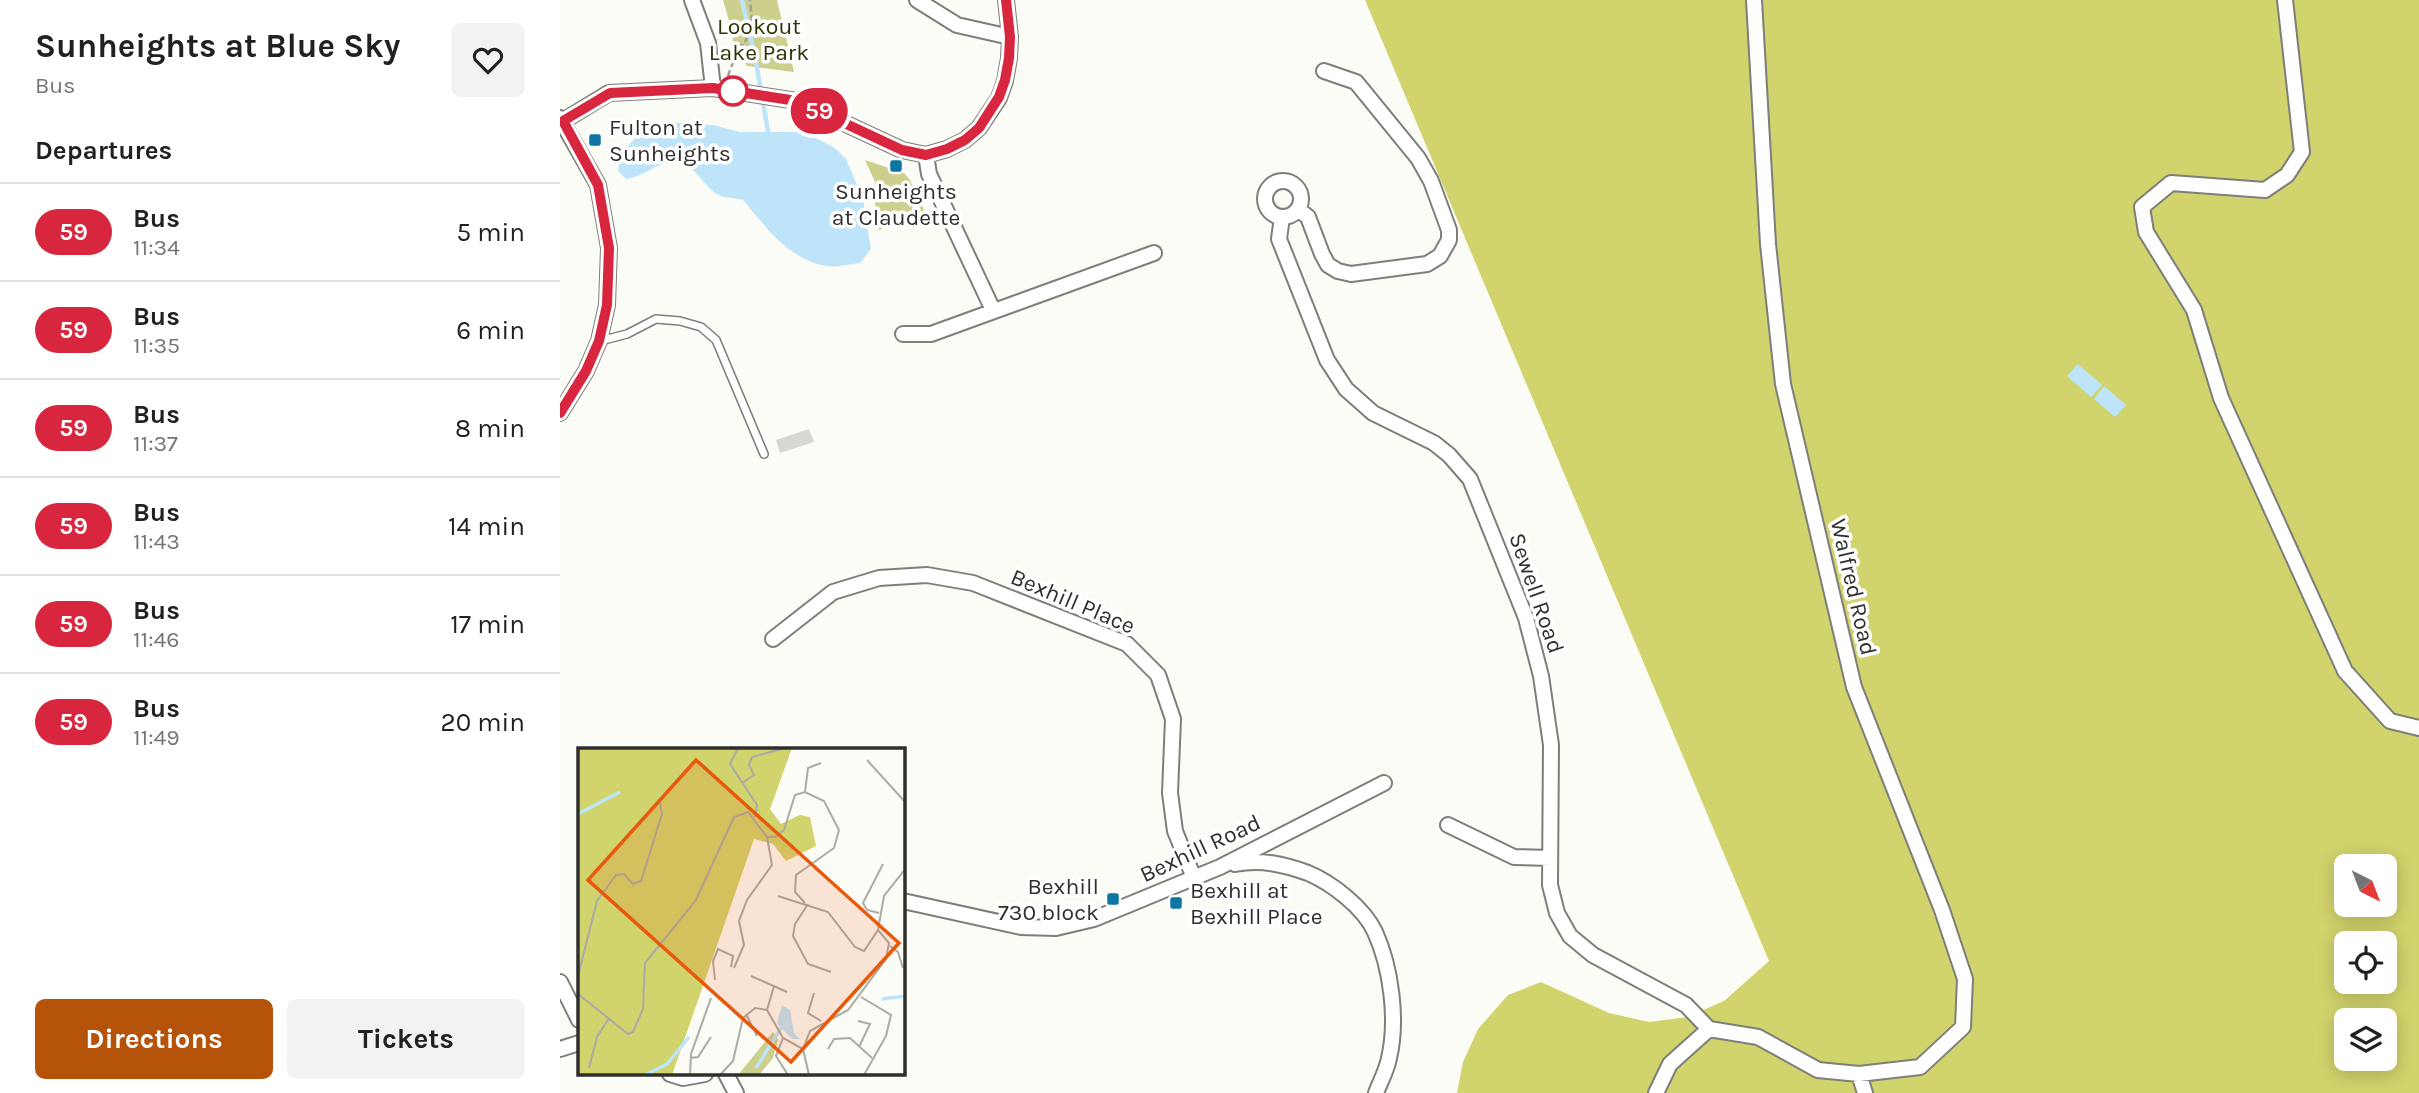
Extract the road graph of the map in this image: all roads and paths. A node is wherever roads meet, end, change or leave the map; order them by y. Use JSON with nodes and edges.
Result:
{"nodes":[{"id":1,"x":692,"y":0,"type":"edge"},
{"id":2,"x":750,"y":0,"type":"edge"},
{"id":3,"x":917,"y":0,"type":"edge"},
{"id":4,"x":1006,"y":0,"type":"edge"},
{"id":5,"x":1754,"y":0,"type":"edge"},
{"id":6,"x":2285,"y":0,"type":"edge"},
{"id":7,"x":1010,"y":37,"type":"junction"},
{"id":8,"x":1324,"y":71,"type":"dead end"},
{"id":9,"x":716,"y":88,"type":"junction"},
{"id":10,"x":561,"y":119,"type":"edge"},
{"id":11,"x":926,"y":155,"type":"junction"},
{"id":12,"x":1298,"y":209,"type":"junction"},
{"id":13,"x":1282,"y":217,"type":"junction"},
{"id":14,"x":1154,"y":253,"type":"dead end"},
{"id":15,"x":993,"y":310,"type":"junction"},
{"id":16,"x":903,"y":334,"type":"dead end"},
{"id":17,"x":599,"y":341,"type":"junction"},
{"id":18,"x":560,"y":413,"type":"edge"},
{"id":19,"x":764,"y":454,"type":"dead end"},
{"id":20,"x":773,"y":639,"type":"dead end"},
{"id":21,"x":2419,"y":728,"type":"edge"},
{"id":22,"x":1384,"y":782,"type":"dead end"},
{"id":23,"x":1448,"y":825,"type":"dead end"},
{"id":24,"x":1550,"y":858,"type":"junction"},
{"id":25,"x":1220,"y":867,"type":"junction"},
{"id":26,"x":1194,"y":878,"type":"junction"},
{"id":27,"x":905,"y":901,"type":"edge"},
{"id":28,"x":560,"y":982,"type":"edge"},
{"id":29,"x":578,"y":1018,"type":"edge"},
{"id":30,"x":1709,"y":1029,"type":"junction"},
{"id":31,"x":578,"y":1043,"type":"edge"},
{"id":32,"x":560,"y":1049,"type":"edge"},
{"id":33,"x":1859,"y":1074,"type":"junction"},
{"id":34,"x":676,"y":1076,"type":"edge"},
{"id":35,"x":694,"y":1076,"type":"edge"},
{"id":36,"x":727,"y":1076,"type":"edge"},
{"id":37,"x":736,"y":1093,"type":"edge"},
{"id":38,"x":1376,"y":1093,"type":"edge"},
{"id":39,"x":1656,"y":1093,"type":"edge"},
{"id":40,"x":1865,"y":1093,"type":"edge"}],
"edges":[{"from":1,"to":9,"type":"street"},
{"from":2,"to":9,"type":"path"},
{"from":3,"to":7,"type":"street"},
{"from":4,"to":7,"type":"street"},
{"from":5,"to":33,"type":"street","name":"Walfred Road"},
{"from":6,"to":21,"type":"street"},
{"from":7,"to":11,"type":"street"},
{"from":8,"to":12,"type":"street"},
{"from":9,"to":10,"type":"street"},
{"from":9,"to":11,"type":"street"},
{"from":10,"to":17,"type":"street"},
{"from":11,"to":15,"type":"street"},
{"from":12,"to":13,"type":"street"},
{"from":12,"to":13,"type":"street","name":"Sewell Road"},
{"from":13,"to":24,"type":"street","name":"Sewell Road"},
{"from":14,"to":15,"type":"street"},
{"from":15,"to":16,"type":"street"},
{"from":17,"to":18,"type":"street"},
{"from":17,"to":19,"type":"lane"},
{"from":20,"to":26,"type":"street","name":"Bexhill Place"},
{"from":22,"to":25,"type":"street","name":"Bexhill Road"},
{"from":23,"to":24,"type":"street"},
{"from":24,"to":30,"type":"street","name":"Sewell Road"},
{"from":25,"to":26,"type":"street","name":"Bexhill Road"},
{"from":25,"to":38,"type":"street"},
{"from":26,"to":27,"type":"street","name":"Bexhill Road"},
{"from":28,"to":29,"type":"street"},
{"from":30,"to":33,"type":"street","name":"Walfred Road"},
{"from":30,"to":39,"type":"street"},
{"from":31,"to":32,"type":"street"},
{"from":33,"to":40,"type":"street"},
{"from":34,"to":35,"type":"street"},
{"from":36,"to":37,"type":"street"}]}
